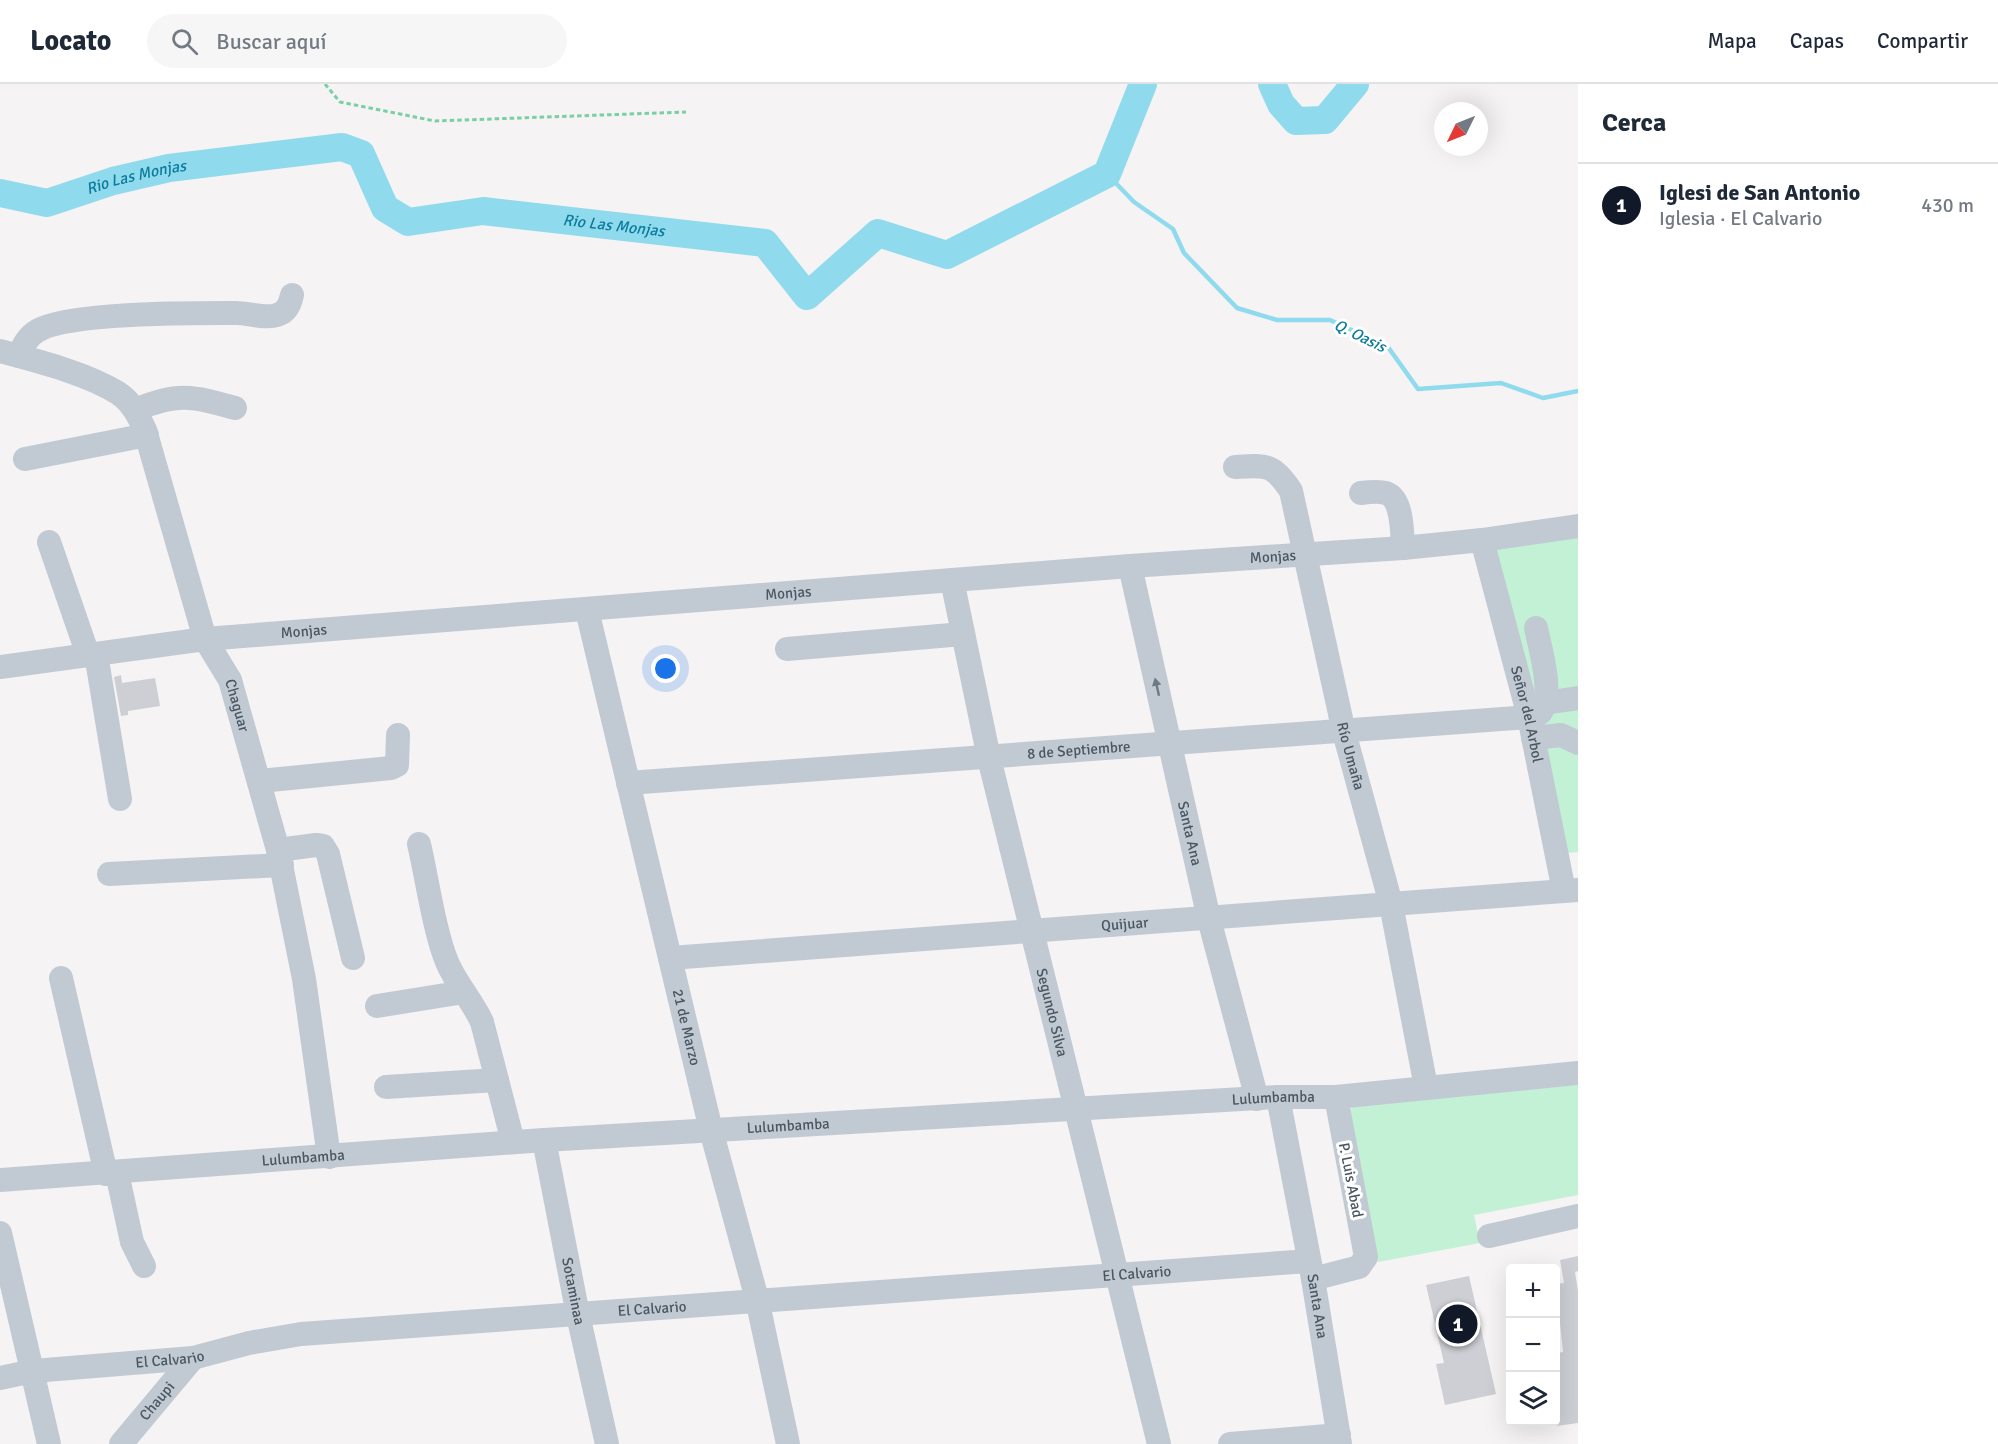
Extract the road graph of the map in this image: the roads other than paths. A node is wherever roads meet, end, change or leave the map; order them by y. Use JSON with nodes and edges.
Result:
{"nodes":[{"id":1,"x":292,"y":295,"type":"dead end"},
{"id":2,"x":10,"y":354,"type":"edge"},
{"id":3,"x":236,"y":408,"type":"dead end"},
{"id":4,"x":135,"y":410,"type":"junction"},
{"id":5,"x":147,"y":435,"type":"junction"},
{"id":6,"x":25,"y":459,"type":"dead end"},
{"id":7,"x":1235,"y":467,"type":"dead end"},
{"id":8,"x":1361,"y":493,"type":"dead end"},
{"id":9,"x":1578,"y":526,"type":"edge"},
{"id":10,"x":1482,"y":540,"type":"junction"},
{"id":11,"x":49,"y":542,"type":"dead end"},
{"id":12,"x":1403,"y":548,"type":"junction"},
{"id":13,"x":1304,"y":554,"type":"junction"},
{"id":14,"x":1130,"y":566,"type":"junction"},
{"id":15,"x":952,"y":580,"type":"junction"},
{"id":16,"x":587,"y":610,"type":"junction"},
{"id":17,"x":1536,"y":628,"type":"dead end"},
{"id":18,"x":963,"y":634,"type":"junction"},
{"id":19,"x":205,"y":639,"type":"junction"},
{"id":20,"x":787,"y":649,"type":"dead end"},
{"id":21,"x":92,"y":655,"type":"junction"},
{"id":22,"x":0,"y":667,"type":"edge"},
{"id":23,"x":1578,"y":698,"type":"edge"},
{"id":24,"x":1535,"y":719,"type":"junction"},
{"id":25,"x":1344,"y":732,"type":"junction"},
{"id":26,"x":398,"y":735,"type":"dead end"},
{"id":27,"x":1578,"y":743,"type":"edge"},
{"id":28,"x":1170,"y":744,"type":"junction"},
{"id":29,"x":989,"y":758,"type":"junction"},
{"id":30,"x":260,"y":781,"type":"junction"},
{"id":31,"x":628,"y":783,"type":"junction"},
{"id":32,"x":120,"y":799,"type":"dead end"},
{"id":33,"x":419,"y":844,"type":"dead end"},
{"id":34,"x":280,"y":858,"type":"junction"},
{"id":35,"x":109,"y":874,"type":"dead end"},
{"id":36,"x":1571,"y":890,"type":"edge"},
{"id":37,"x":1391,"y":904,"type":"junction"},
{"id":38,"x":1209,"y":919,"type":"junction"},
{"id":39,"x":1032,"y":930,"type":"junction"},
{"id":40,"x":353,"y":958,"type":"dead end"},
{"id":41,"x":670,"y":958,"type":"junction"},
{"id":42,"x":61,"y":978,"type":"dead end"},
{"id":43,"x":464,"y":992,"type":"junction"},
{"id":44,"x":377,"y":1006,"type":"dead end"},
{"id":45,"x":1578,"y":1073,"type":"edge"},
{"id":46,"x":497,"y":1080,"type":"junction"},
{"id":47,"x":1426,"y":1087,"type":"junction"},
{"id":48,"x":386,"y":1088,"type":"dead end"},
{"id":49,"x":1336,"y":1097,"type":"junction"},
{"id":50,"x":1267,"y":1098,"type":"junction"},
{"id":51,"x":1077,"y":1109,"type":"junction"},
{"id":52,"x":711,"y":1130,"type":"junction"},
{"id":53,"x":543,"y":1140,"type":"junction"},
{"id":54,"x":513,"y":1142,"type":"junction"},
{"id":55,"x":329,"y":1157,"type":"junction"},
{"id":56,"x":111,"y":1173,"type":"junction"},
{"id":57,"x":0,"y":1180,"type":"edge"},
{"id":58,"x":1578,"y":1216,"type":"edge"},
{"id":59,"x":0,"y":1233,"type":"edge"},
{"id":60,"x":1489,"y":1236,"type":"dead end"},
{"id":61,"x":1364,"y":1263,"type":"joint"},
{"id":62,"x":144,"y":1266,"type":"dead end"},
{"id":63,"x":1311,"y":1270,"type":"junction"},
{"id":64,"x":1119,"y":1276,"type":"junction"},
{"id":65,"x":757,"y":1299,"type":"junction"},
{"id":66,"x":578,"y":1315,"type":"junction"},
{"id":67,"x":193,"y":1358,"type":"junction"},
{"id":68,"x":33,"y":1371,"type":"junction"},
{"id":69,"x":0,"y":1378,"type":"edge"},
{"id":70,"x":1340,"y":1439,"type":"edge"},
{"id":71,"x":49,"y":1444,"type":"edge"},
{"id":72,"x":121,"y":1444,"type":"edge"},
{"id":73,"x":607,"y":1444,"type":"edge"},
{"id":74,"x":788,"y":1444,"type":"edge"},
{"id":75,"x":1159,"y":1444,"type":"edge"},
{"id":76,"x":1230,"y":1444,"type":"edge"}],
"edges":[{"from":1,"to":2,"type":"street"},
{"from":2,"to":4,"type":"street","name":"Chaguar"},
{"from":3,"to":4,"type":"street"},
{"from":4,"to":5,"type":"street","name":"Chaguar"},
{"from":5,"to":6,"type":"street"},
{"from":5,"to":19,"type":"street","name":"Chaguar"},
{"from":7,"to":13,"type":"street","name":"Río Umaña"},
{"from":8,"to":12,"type":"street"},
{"from":9,"to":10,"type":"street","name":"Monjas"},
{"from":10,"to":12,"type":"street","name":"Monjas"},
{"from":10,"to":24,"type":"street","name":"Señor del Arbol"},
{"from":11,"to":21,"type":"street"},
{"from":12,"to":13,"type":"street","name":"Monjas"},
{"from":13,"to":14,"type":"street","name":"Monjas"},
{"from":13,"to":25,"type":"street","name":"Río Umaña"},
{"from":14,"to":15,"type":"street","name":"Monjas"},
{"from":28,"to":14,"type":"street","name":"Santa Ana","one_way":true},
{"from":15,"to":16,"type":"street","name":"Monjas"},
{"from":15,"to":18,"type":"street","name":"Segundo Silva"},
{"from":16,"to":19,"type":"street","name":"Monjas"},
{"from":16,"to":31,"type":"street","name":"21 de Marzo"},
{"from":17,"to":24,"type":"street"},
{"from":18,"to":20,"type":"street"},
{"from":18,"to":29,"type":"street","name":"Segundo Silva"},
{"from":19,"to":21,"type":"street","name":"Monjas"},
{"from":19,"to":30,"type":"street","name":"Chaguar"},
{"from":21,"to":22,"type":"street","name":"Monjas"},
{"from":21,"to":32,"type":"street"},
{"from":23,"to":24,"type":"street"},
{"from":24,"to":25,"type":"street","name":"8 de Septiembre"},
{"from":24,"to":27,"type":"street"},
{"from":24,"to":36,"type":"street","name":"Señor del Arbol"},
{"from":25,"to":28,"type":"street","name":"8 de Septiembre"},
{"from":25,"to":37,"type":"street","name":"Río Umaña"},
{"from":26,"to":30,"type":"street"},
{"from":28,"to":29,"type":"street","name":"8 de Septiembre"},
{"from":28,"to":38,"type":"street","name":"Santa Ana"},
{"from":29,"to":31,"type":"street","name":"8 de Septiembre"},
{"from":29,"to":39,"type":"street","name":"Segundo Silva"},
{"from":30,"to":34,"type":"street","name":"Chaguar"},
{"from":31,"to":41,"type":"street","name":"21 de Marzo"},
{"from":33,"to":43,"type":"street"},
{"from":34,"to":35,"type":"street"},
{"from":34,"to":40,"type":"street"},
{"from":34,"to":55,"type":"street","name":"Chaguar"},
{"from":36,"to":37,"type":"street","name":"Quijuar"},
{"from":37,"to":38,"type":"street","name":"Quijuar"},
{"from":37,"to":47,"type":"street","name":"Río Umaña"},
{"from":38,"to":39,"type":"street","name":"Quijuar"},
{"from":38,"to":50,"type":"street","name":"Santa Ana"},
{"from":39,"to":41,"type":"street","name":"Quijuar"},
{"from":39,"to":51,"type":"street","name":"Segundo Silva"},
{"from":41,"to":52,"type":"street","name":"21 de Marzo"},
{"from":42,"to":56,"type":"street"},
{"from":43,"to":44,"type":"street"},
{"from":43,"to":46,"type":"street"},
{"from":45,"to":47,"type":"street","name":"Lulumbamba"},
{"from":46,"to":48,"type":"street"},
{"from":46,"to":54,"type":"street"},
{"from":47,"to":49,"type":"street","name":"Lulumbamba"},
{"from":49,"to":50,"type":"street","name":"Lulumbamba"},
{"from":49,"to":61,"type":"street","name":"P. Luis Abad"},
{"from":50,"to":51,"type":"street","name":"Lulumbamba"},
{"from":50,"to":63,"type":"street","name":"Santa Ana"},
{"from":51,"to":52,"type":"street","name":"Lulumbamba"},
{"from":51,"to":64,"type":"street","name":"Segundo Silva"},
{"from":52,"to":53,"type":"street","name":"Lulumbamba"},
{"from":52,"to":65,"type":"street","name":"21 de Marzo"},
{"from":53,"to":54,"type":"street","name":"Lulumbamba"},
{"from":53,"to":66,"type":"street","name":"Sotaminaa"},
{"from":54,"to":55,"type":"street","name":"Lulumbamba"},
{"from":55,"to":56,"type":"street","name":"Lulumbamba"},
{"from":56,"to":57,"type":"street","name":"Lulumbamba"},
{"from":56,"to":62,"type":"street"},
{"from":58,"to":60,"type":"street"},
{"from":59,"to":68,"type":"street"},
{"from":61,"to":63,"type":"street","name":"El Calvario"},
{"from":63,"to":64,"type":"street","name":"El Calvario"},
{"from":63,"to":70,"type":"street","name":"Santa Ana"},
{"from":64,"to":65,"type":"street","name":"El Calvario"},
{"from":64,"to":75,"type":"street","name":"Segundo Silva"},
{"from":65,"to":66,"type":"street","name":"El Calvario"},
{"from":65,"to":74,"type":"street","name":"21 de Marzo"},
{"from":66,"to":67,"type":"street","name":"El Calvario"},
{"from":66,"to":73,"type":"street","name":"Sotaminaa"},
{"from":67,"to":68,"type":"street","name":"El Calvario"},
{"from":67,"to":72,"type":"street","name":"Chaupi"},
{"from":68,"to":69,"type":"street","name":"El Calvario"},
{"from":68,"to":71,"type":"street"},
{"from":70,"to":76,"type":"street"}]}
